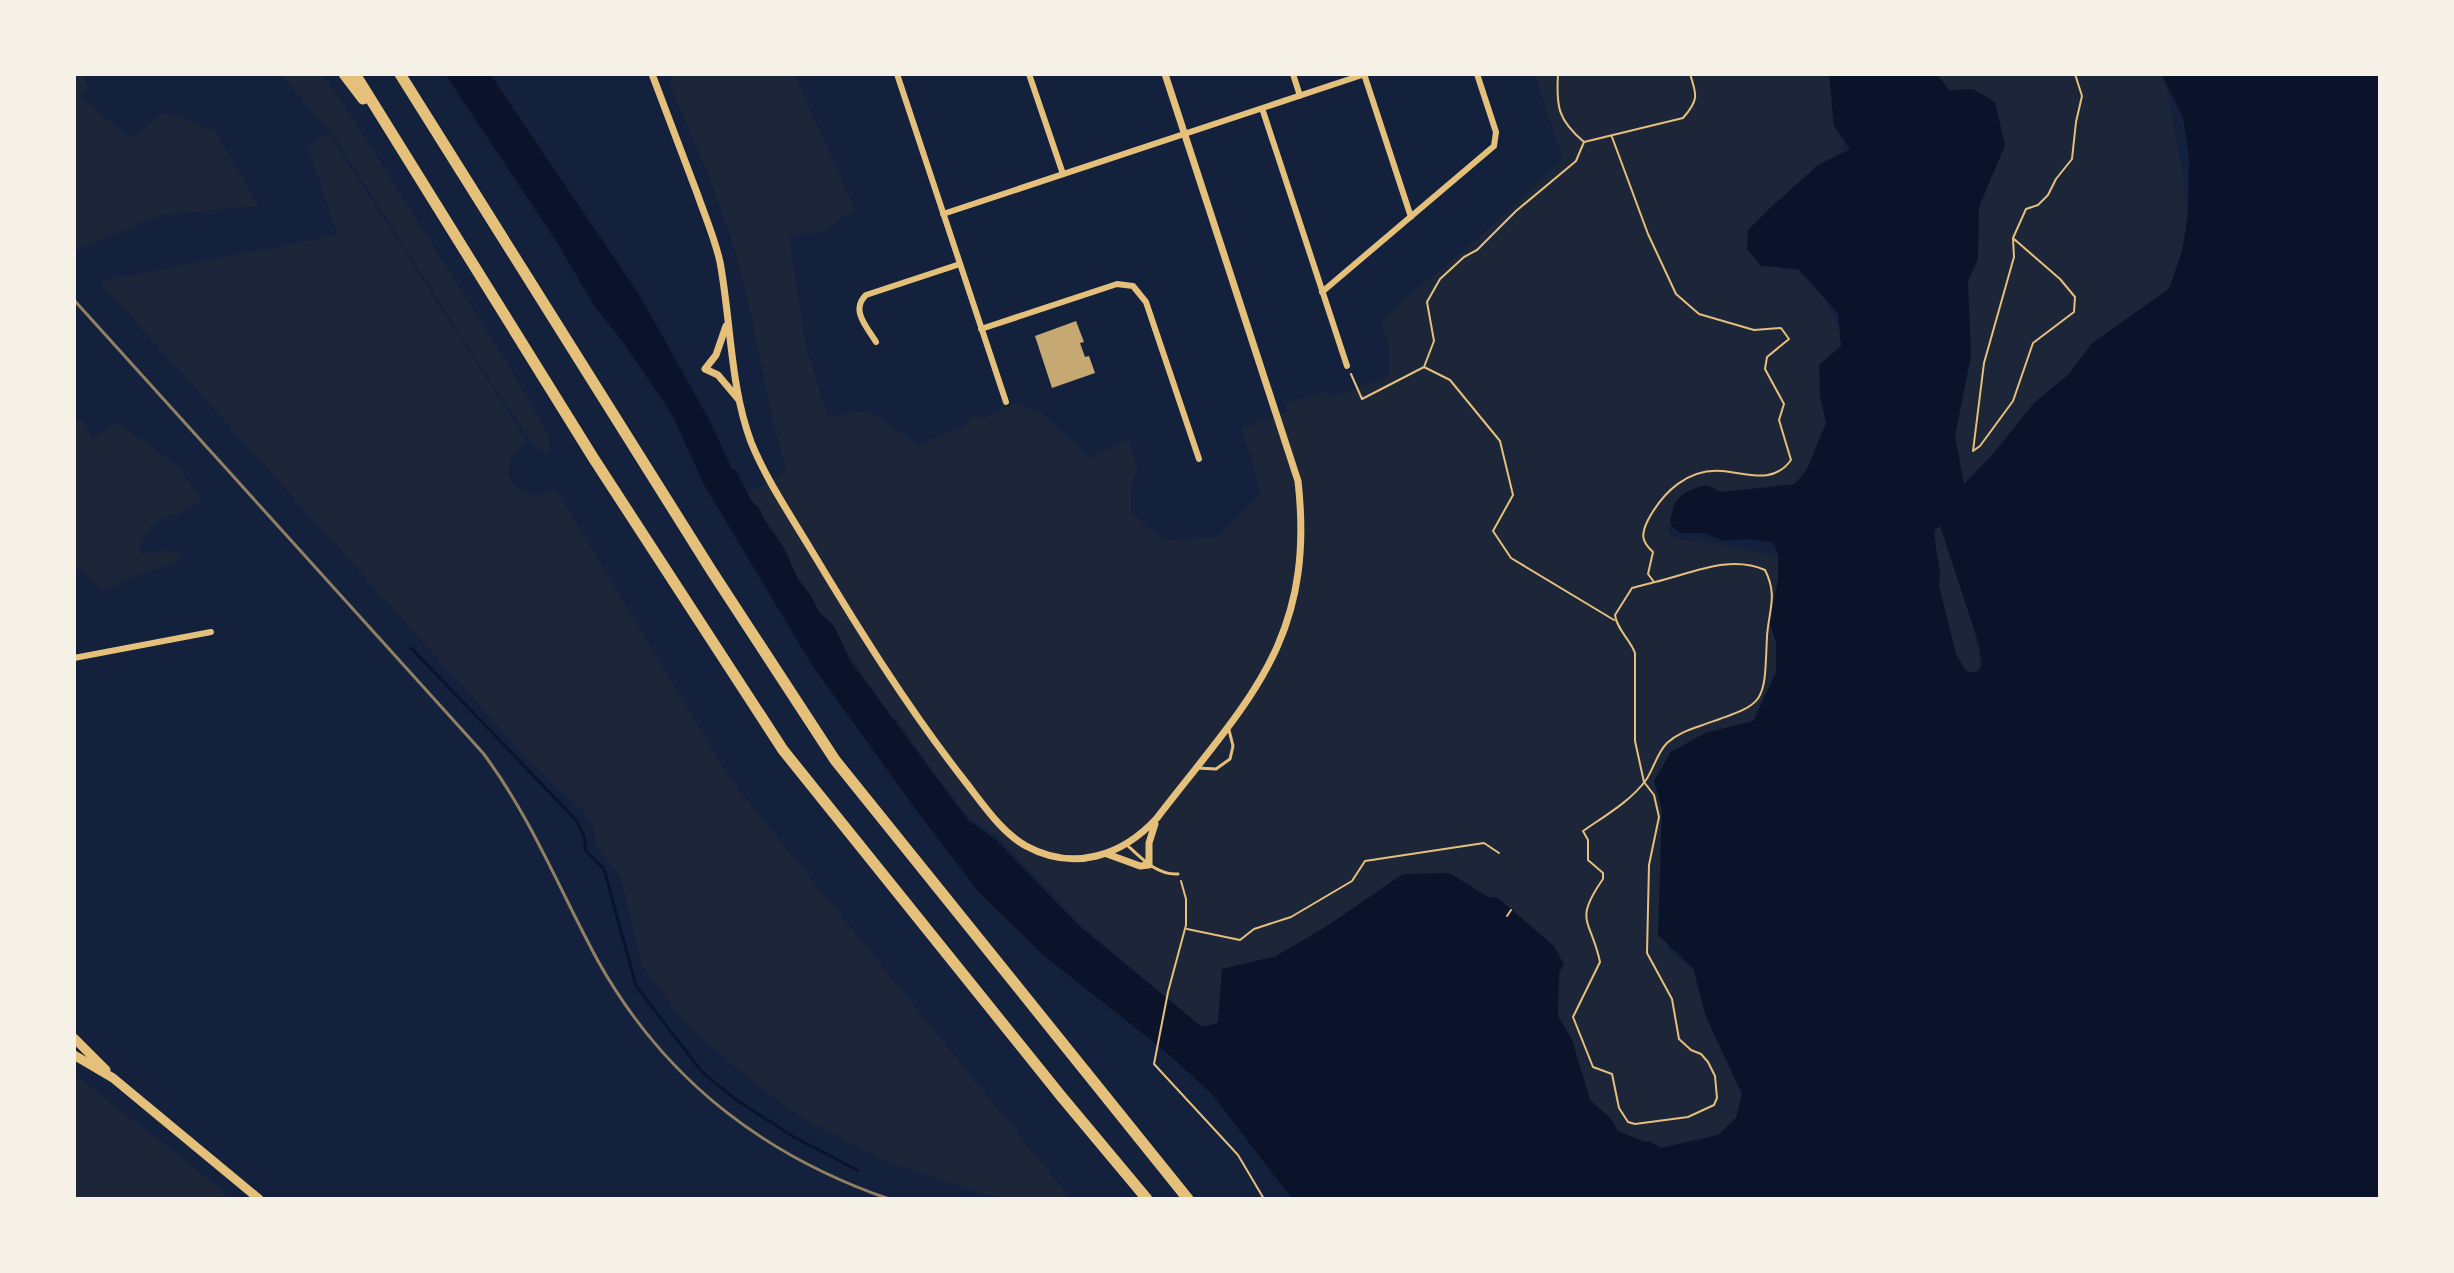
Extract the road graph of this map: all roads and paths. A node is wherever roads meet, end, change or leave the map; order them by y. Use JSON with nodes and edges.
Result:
{"nodes":[{"id":1,"x":344,"y":74,"type":"edge"},
{"id":2,"x":355,"y":74,"type":"edge"},
{"id":3,"x":400,"y":74,"type":"edge"},
{"id":4,"x":652,"y":74,"type":"edge"},
{"id":5,"x":897,"y":74,"type":"edge"},
{"id":6,"x":1029,"y":74,"type":"edge"},
{"id":7,"x":1165,"y":74,"type":"edge"},
{"id":8,"x":1293,"y":74,"type":"edge"},
{"id":9,"x":1365,"y":74,"type":"edge"},
{"id":10,"x":1477,"y":74,"type":"edge"},
{"id":11,"x":1558,"y":74,"type":"edge"},
{"id":12,"x":1690,"y":74,"type":"edge"},
{"id":13,"x":2075,"y":74,"type":"edge"},
{"id":14,"x":1300,"y":96,"type":"junction"},
{"id":15,"x":1262,"y":108,"type":"junction"},
{"id":16,"x":1185,"y":134,"type":"junction"},
{"id":17,"x":1612,"y":137,"type":"junction"},
{"id":18,"x":395,"y":140,"type":"junction"},
{"id":19,"x":1584,"y":142,"type":"junction"},
{"id":20,"x":1063,"y":174,"type":"junction"},
{"id":21,"x":943,"y":214,"type":"junction"},
{"id":22,"x":1411,"y":217,"type":"junction"},
{"id":23,"x":2013,"y":238,"type":"junction"},
{"id":24,"x":960,"y":264,"type":"junction"},
{"id":25,"x":1322,"y":292,"type":"junction"},
{"id":26,"x":728,"y":318,"type":"junction"},
{"id":27,"x":981,"y":329,"type":"junction"},
{"id":28,"x":876,"y":342,"type":"dead end"},
{"id":29,"x":1347,"y":366,"type":"joint"},
{"id":30,"x":1424,"y":367,"type":"junction"},
{"id":31,"x":740,"y":401,"type":"junction"},
{"id":32,"x":1006,"y":402,"type":"dead end"},
{"id":33,"x":1199,"y":459,"type":"dead end"},
{"id":34,"x":1655,"y":582,"type":"junction"},
{"id":35,"x":1615,"y":621,"type":"junction"},
{"id":36,"x":211,"y":632,"type":"dead end"},
{"id":37,"x":74,"y":658,"type":"edge"},
{"id":38,"x":1227,"y":726,"type":"junction"},
{"id":39,"x":1195,"y":768,"type":"junction"},
{"id":40,"x":1644,"y":782,"type":"junction"},
{"id":41,"x":1157,"y":818,"type":"junction"},
{"id":42,"x":1127,"y":845,"type":"junction"},
{"id":43,"x":1499,"y":853,"type":"dead end"},
{"id":44,"x":1105,"y":854,"type":"junction"},
{"id":45,"x":1149,"y":865,"type":"junction"},
{"id":46,"x":1178,"y":874,"type":"joint"},
{"id":47,"x":1511,"y":910,"type":"dead end"},
{"id":48,"x":1507,"y":916,"type":"dead end"},
{"id":49,"x":1185,"y":929,"type":"junction"},
{"id":50,"x":74,"y":1038,"type":"edge"},
{"id":51,"x":74,"y":1055,"type":"edge"},
{"id":52,"x":113,"y":1078,"type":"junction"},
{"id":53,"x":259,"y":1199,"type":"edge"},
{"id":54,"x":1147,"y":1199,"type":"edge"},
{"id":55,"x":1188,"y":1199,"type":"edge"},
{"id":56,"x":1264,"y":1199,"type":"edge"}],
"edges":[{"from":1,"to":18,"type":"highway"},
{"from":2,"to":18,"type":"highway"},
{"from":3,"to":55,"type":"highway"},
{"from":4,"to":26,"type":"street"},
{"from":5,"to":21,"type":"street"},
{"from":6,"to":20,"type":"street"},
{"from":7,"to":16,"type":"street"},
{"from":8,"to":14,"type":"street"},
{"from":9,"to":14,"type":"street"},
{"from":9,"to":22,"type":"street"},
{"from":10,"to":22,"type":"street"},
{"from":11,"to":19,"type":"path"},
{"from":12,"to":17,"type":"path"},
{"from":13,"to":23,"type":"path"},
{"from":14,"to":15,"type":"street"},
{"from":15,"to":16,"type":"street"},
{"from":15,"to":25,"type":"street"},
{"from":16,"to":20,"type":"street"},
{"from":16,"to":38,"type":"street"},
{"from":17,"to":19,"type":"path"},
{"from":17,"to":34,"type":"path"},
{"from":18,"to":54,"type":"highway"},
{"from":19,"to":30,"type":"path"},
{"from":20,"to":21,"type":"street"},
{"from":21,"to":24,"type":"street"},
{"from":22,"to":25,"type":"street"},
{"from":23,"to":23,"type":"path"},
{"from":24,"to":27,"type":"street"},
{"from":24,"to":28,"type":"street"},
{"from":25,"to":29,"type":"street"},
{"from":26,"to":31,"type":"street"},
{"from":26,"to":31,"type":"street"},
{"from":27,"to":32,"type":"street"},
{"from":27,"to":33,"type":"street"},
{"from":29,"to":30,"type":"path"},
{"from":30,"to":35,"type":"path"},
{"from":31,"to":44,"type":"street"},
{"from":34,"to":35,"type":"path"},
{"from":34,"to":40,"type":"path"},
{"from":35,"to":40,"type":"path"},
{"from":36,"to":37,"type":"street"},
{"from":38,"to":39,"type":"street"},
{"from":38,"to":39,"type":"lane"},
{"from":39,"to":41,"type":"street"},
{"from":40,"to":40,"type":"path"},
{"from":41,"to":42,"type":"street"},
{"from":41,"to":45,"type":"street"},
{"from":42,"to":44,"type":"street"},
{"from":42,"to":45,"type":"lane"},
{"from":43,"to":49,"type":"path"},
{"from":44,"to":45,"type":"street"},
{"from":45,"to":46,"type":"lane"},
{"from":46,"to":49,"type":"path"},
{"from":47,"to":48,"type":"path"},
{"from":49,"to":56,"type":"path"},
{"from":50,"to":52,"type":"main road"},
{"from":51,"to":52,"type":"main road"},
{"from":52,"to":53,"type":"main road"}]}
